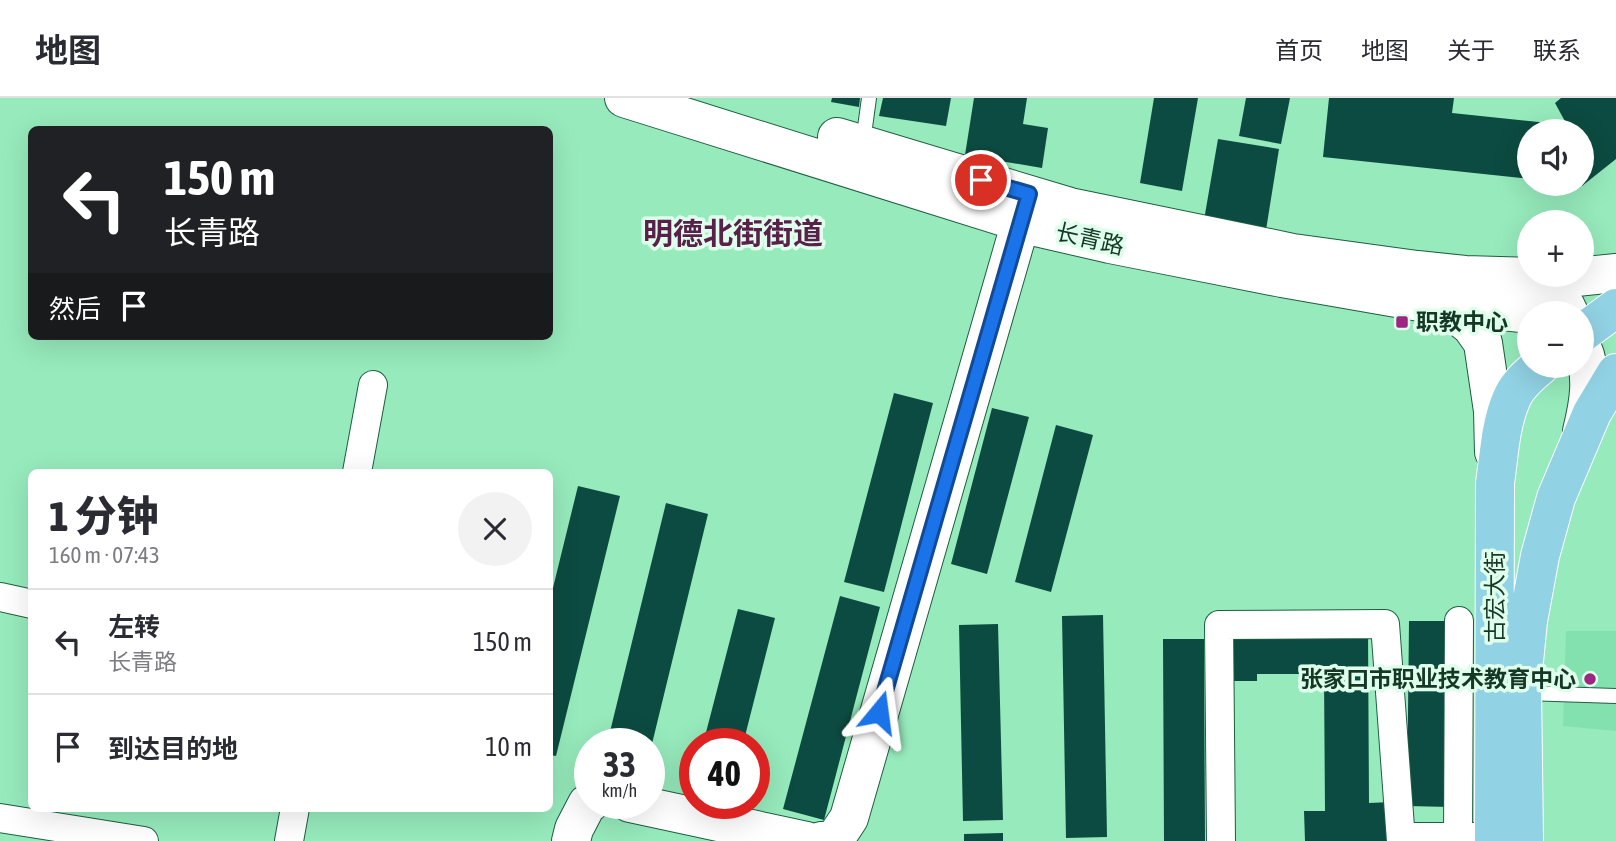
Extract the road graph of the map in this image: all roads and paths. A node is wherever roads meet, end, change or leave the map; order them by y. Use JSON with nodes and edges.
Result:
{"nodes":[{"id":1,"x":624,"y":98,"type":"edge"},
{"id":2,"x":708,"y":98,"type":"edge"},
{"id":3,"x":869,"y":98,"type":"edge"},
{"id":4,"x":863,"y":145,"type":"junction"},
{"id":5,"x":1025,"y":208,"type":"junction"},
{"id":6,"x":1616,"y":273,"type":"edge"},
{"id":7,"x":1532,"y":296,"type":"edge"},
{"id":8,"x":1414,"y":301,"type":"junction"},
{"id":9,"x":1563,"y":301,"type":"edge"},
{"id":10,"x":1616,"y":373,"type":"edge"},
{"id":11,"x":1526,"y":378,"type":"edge"},
{"id":12,"x":1589,"y":378,"type":"edge"},
{"id":13,"x":373,"y":385,"type":"dead end"},
{"id":14,"x":1579,"y":443,"type":"junction"},
{"id":15,"x":358,"y":469,"type":"edge"},
{"id":16,"x":1495,"y":483,"type":"junction"},
{"id":17,"x":0,"y":597,"type":"edge"},
{"id":18,"x":28,"y":603,"type":"edge"},
{"id":19,"x":1458,"y":621,"type":"dead end"},
{"id":20,"x":1522,"y":693,"type":"junction"},
{"id":21,"x":1616,"y":696,"type":"edge"},
{"id":22,"x":665,"y":811,"type":"edge"},
{"id":23,"x":294,"y":812,"type":"edge"},
{"id":24,"x":0,"y":818,"type":"edge"},
{"id":25,"x":579,"y":819,"type":"edge"},
{"id":26,"x":91,"y":829,"type":"edge"},
{"id":27,"x":1402,"y":839,"type":"edge"},
{"id":28,"x":1485,"y":839,"type":"edge"},
{"id":29,"x":144,"y":841,"type":"edge"},
{"id":30,"x":289,"y":841,"type":"edge"},
{"id":31,"x":571,"y":841,"type":"edge"},
{"id":32,"x":807,"y":841,"type":"edge"},
{"id":33,"x":821,"y":841,"type":"edge"},
{"id":34,"x":1221,"y":841,"type":"edge"}],
"edges":[{"from":1,"to":5,"type":"main road","name":"长青路"},
{"from":2,"to":4,"type":"main road","name":"长青路"},
{"from":3,"to":4,"type":"lane"},
{"from":4,"to":5,"type":"main road","name":"长青路"},
{"from":5,"to":7,"type":"main road","name":"长青路"},
{"from":5,"to":8,"type":"main road","name":"长青路"},
{"from":5,"to":33,"type":"main road"},
{"from":6,"to":7,"type":"main road","name":"长青路"},
{"from":7,"to":8,"type":"main road","name":"长青路"},
{"from":7,"to":9,"type":"main road"},
{"from":8,"to":16,"type":"main road"},
{"from":10,"to":14,"type":"main road","name":"古宏大街"},
{"from":11,"to":16,"type":"main road","name":"古宏大街"},
{"from":12,"to":14,"type":"main road"},
{"from":13,"to":15,"type":"street"},
{"from":14,"to":20,"type":"main road","name":"古宏大街"},
{"from":16,"to":28,"type":"main road","name":"古宏大街"},
{"from":17,"to":18,"type":"street"},
{"from":19,"to":28,"type":"street"},
{"from":20,"to":21,"type":"lane"},
{"from":20,"to":28,"type":"main road","name":"古宏大街"},
{"from":22,"to":32,"type":"main road"},
{"from":23,"to":30,"type":"street"},
{"from":24,"to":26,"type":"street"},
{"from":25,"to":31,"type":"main road"},
{"from":26,"to":29,"type":"street"},
{"from":27,"to":28,"type":"street"},
{"from":27,"to":34,"type":"street"}]}
